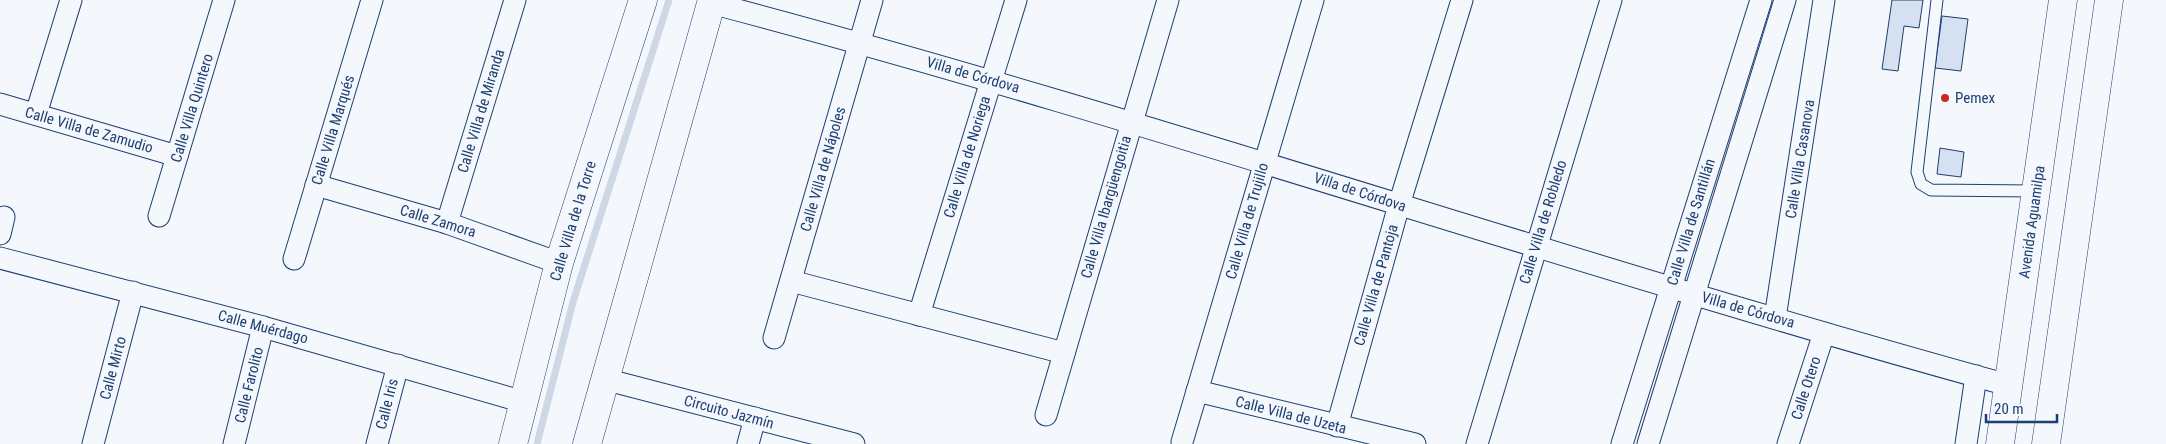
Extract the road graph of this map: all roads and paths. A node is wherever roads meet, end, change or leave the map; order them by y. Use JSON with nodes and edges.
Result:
{"nodes":[{"id":1,"x":71,"y":0,"type":"edge"},
{"id":2,"x":224,"y":0,"type":"edge"},
{"id":3,"x":372,"y":0,"type":"edge"},
{"id":4,"x":515,"y":0,"type":"edge"},
{"id":5,"x":643,"y":0,"type":"edge"},
{"id":6,"x":872,"y":0,"type":"edge"},
{"id":7,"x":1016,"y":0,"type":"edge"},
{"id":8,"x":1168,"y":0,"type":"edge"},
{"id":9,"x":1312,"y":0,"type":"edge"},
{"id":10,"x":1462,"y":0,"type":"edge"},
{"id":11,"x":1611,"y":0,"type":"edge"},
{"id":12,"x":1761,"y":0,"type":"edge"},
{"id":13,"x":1785,"y":0,"type":"edge"},
{"id":14,"x":1824,"y":0,"type":"edge"},
{"id":15,"x":1937,"y":0,"type":"edge"},
{"id":16,"x":2063,"y":0,"type":"edge"},
{"id":17,"x":2109,"y":0,"type":"edge"},
{"id":18,"x":712,"y":1,"type":"edge"},
{"id":19,"x":859,"y":42,"type":"junction"},
{"id":20,"x":991,"y":80,"type":"junction"},
{"id":21,"x":0,"y":104,"type":"edge"},
{"id":22,"x":36,"y":114,"type":"junction"},
{"id":23,"x":1131,"y":121,"type":"junction"},
{"id":24,"x":177,"y":156,"type":"junction"},
{"id":25,"x":1264,"y":162,"type":"junction"},
{"id":26,"x":316,"y":185,"type":"junction"},
{"id":27,"x":2037,"y":191,"type":"junction"},
{"id":28,"x":1399,"y":205,"type":"junction"},
{"id":29,"x":159,"y":216,"type":"dead end"},
{"id":30,"x":447,"y":223,"type":"junction"},
{"id":31,"x":1535,"y":246,"type":"junction"},
{"id":32,"x":0,"y":258,"type":"edge"},
{"id":33,"x":294,"y":259,"type":"dead end"},
{"id":34,"x":560,"y":262,"type":"junction"},
{"id":35,"x":790,"y":281,"type":"junction"},
{"id":36,"x":1670,"y":288,"type":"junction"},
{"id":37,"x":133,"y":292,"type":"junction"},
{"id":38,"x":1693,"y":294,"type":"junction"},
{"id":39,"x":919,"y":315,"type":"junction"},
{"id":40,"x":1775,"y":318,"type":"junction"},
{"id":41,"x":263,"y":327,"type":"junction"},
{"id":42,"x":1824,"y":333,"type":"junction"},
{"id":43,"x":774,"y":338,"type":"dead end"},
{"id":44,"x":1064,"y":353,"type":"junction"},
{"id":45,"x":398,"y":365,"type":"junction"},
{"id":46,"x":1976,"y":376,"type":"junction"},
{"id":47,"x":604,"y":379,"type":"junction"},
{"id":48,"x":2008,"y":385,"type":"junction"},
{"id":49,"x":1197,"y":391,"type":"junction"},
{"id":50,"x":524,"y":402,"type":"junction"},
{"id":51,"x":1046,"y":415,"type":"dead end"},
{"id":52,"x":755,"y":418,"type":"junction"},
{"id":53,"x":1337,"y":426,"type":"junction"},
{"id":54,"x":1182,"y":442,"type":"dead end"},
{"id":55,"x":93,"y":444,"type":"edge"},
{"id":56,"x":234,"y":444,"type":"edge"},
{"id":57,"x":377,"y":444,"type":"edge"},
{"id":58,"x":512,"y":444,"type":"edge"},
{"id":59,"x":587,"y":444,"type":"edge"},
{"id":60,"x":748,"y":444,"type":"edge"},
{"id":61,"x":854,"y":444,"type":"edge"},
{"id":62,"x":1415,"y":444,"type":"edge"},
{"id":63,"x":1477,"y":444,"type":"edge"},
{"id":64,"x":1622,"y":444,"type":"edge"},
{"id":65,"x":1648,"y":444,"type":"edge"},
{"id":66,"x":1788,"y":444,"type":"edge"},
{"id":67,"x":1966,"y":444,"type":"edge"},
{"id":68,"x":2000,"y":444,"type":"edge"},
{"id":69,"x":2046,"y":444,"type":"edge"}],
"edges":[{"from":1,"to":22,"type":"street"},
{"from":2,"to":24,"type":"street","name":"Calle Villa Quintero"},
{"from":3,"to":26,"type":"street","name":"Calle Villa Marqués"},
{"from":4,"to":30,"type":"street","name":"Calle Villa de Miranda"},
{"from":5,"to":34,"type":"street","name":"Calle Villa de la Torre"},
{"from":6,"to":19,"type":"street","name":"Calle Villa de Nápoles"},
{"from":7,"to":20,"type":"street","name":"Calle Villa de Noriega"},
{"from":8,"to":23,"type":"street","name":"Calle Villa Ibargüengoitia"},
{"from":9,"to":25,"type":"street","name":"Calle Villa de Trujillo"},
{"from":10,"to":28,"type":"street","name":"Calle Villa de Pantoja"},
{"from":11,"to":31,"type":"street","name":"Calle Villa de Robledo"},
{"from":12,"to":36,"type":"street","name":"Calle Villa de Santillán"},
{"from":13,"to":38,"type":"street","name":"Calle Villa de Santillán"},
{"from":14,"to":40,"type":"street","name":"Calle Villa Casanova"},
{"from":15,"to":27,"type":"lane"},
{"from":16,"to":27,"type":"street","name":"Avenida Aguamilpa"},
{"from":17,"to":69,"type":"street"},
{"from":18,"to":19,"type":"street","name":"Villa de Córdova"},
{"from":18,"to":47,"type":"street"},
{"from":19,"to":20,"type":"street","name":"Villa de Córdova"},
{"from":19,"to":35,"type":"street","name":"Calle Villa de Nápoles"},
{"from":20,"to":23,"type":"street","name":"Villa de Córdova"},
{"from":20,"to":39,"type":"street","name":"Calle Villa de Noriega"},
{"from":21,"to":22,"type":"street","name":"Calle Villa de Zamudio"},
{"from":22,"to":24,"type":"street","name":"Calle Villa de Zamudio"},
{"from":23,"to":25,"type":"street","name":"Villa de Córdova"},
{"from":23,"to":44,"type":"street","name":"Calle Villa Ibargüengoitia"},
{"from":24,"to":29,"type":"street","name":"Calle Villa Quintero"},
{"from":25,"to":28,"type":"street","name":"Villa de Córdova"},
{"from":25,"to":49,"type":"street","name":"Calle Villa de Trujillo"},
{"from":26,"to":30,"type":"street","name":"Calle Zamora"},
{"from":26,"to":33,"type":"street","name":"Calle Villa Marqués"},
{"from":27,"to":48,"type":"street","name":"Avenida Aguamilpa"},
{"from":28,"to":31,"type":"street","name":"Villa de Córdova"},
{"from":28,"to":53,"type":"street","name":"Calle Villa de Pantoja"},
{"from":30,"to":34,"type":"street","name":"Calle Zamora"},
{"from":31,"to":36,"type":"street","name":"Villa de Córdova"},
{"from":31,"to":63,"type":"street","name":"Calle Villa de Robledo"},
{"from":32,"to":37,"type":"street","name":"Calle Muérdago"},
{"from":34,"to":50,"type":"street","name":"Calle Villa de la Torre"},
{"from":35,"to":39,"type":"street"},
{"from":35,"to":43,"type":"street","name":"Calle Villa de Nápoles"},
{"from":36,"to":38,"type":"street","name":"Villa de Córdova"},
{"from":36,"to":64,"type":"street","name":"Calle Villa de Santillán"},
{"from":37,"to":41,"type":"street","name":"Calle Muérdago"},
{"from":37,"to":55,"type":"street","name":"Calle Mirto"},
{"from":38,"to":40,"type":"street","name":"Villa de Córdova"},
{"from":38,"to":65,"type":"street","name":"Calle Villa de Santillán"},
{"from":39,"to":44,"type":"street"},
{"from":40,"to":42,"type":"street","name":"Villa de Córdova"},
{"from":41,"to":45,"type":"street","name":"Calle Muérdago"},
{"from":41,"to":56,"type":"street","name":"Calle Farolito"},
{"from":42,"to":46,"type":"street","name":"Villa de Córdova"},
{"from":42,"to":66,"type":"street","name":"Calle Otero"},
{"from":44,"to":51,"type":"street","name":"Calle Villa Ibargüengoitia"},
{"from":45,"to":50,"type":"street","name":"Calle Muérdago"},
{"from":45,"to":57,"type":"street","name":"Calle Iris"},
{"from":46,"to":48,"type":"street","name":"Villa de Córdova"},
{"from":46,"to":67,"type":"street"},
{"from":47,"to":52,"type":"street","name":"Circuito Jazmín"},
{"from":47,"to":59,"type":"street"},
{"from":48,"to":68,"type":"street","name":"Avenida Aguamilpa"},
{"from":49,"to":53,"type":"street","name":"Calle Villa de Uzeta"},
{"from":49,"to":54,"type":"street","name":"Calle Villa de Trujillo"},
{"from":50,"to":58,"type":"street","name":"Calle Villa de la Torre"},
{"from":52,"to":60,"type":"street"},
{"from":52,"to":61,"type":"street","name":"Circuito Jazmín"},
{"from":53,"to":62,"type":"street","name":"Calle Villa de Uzeta"}]}
